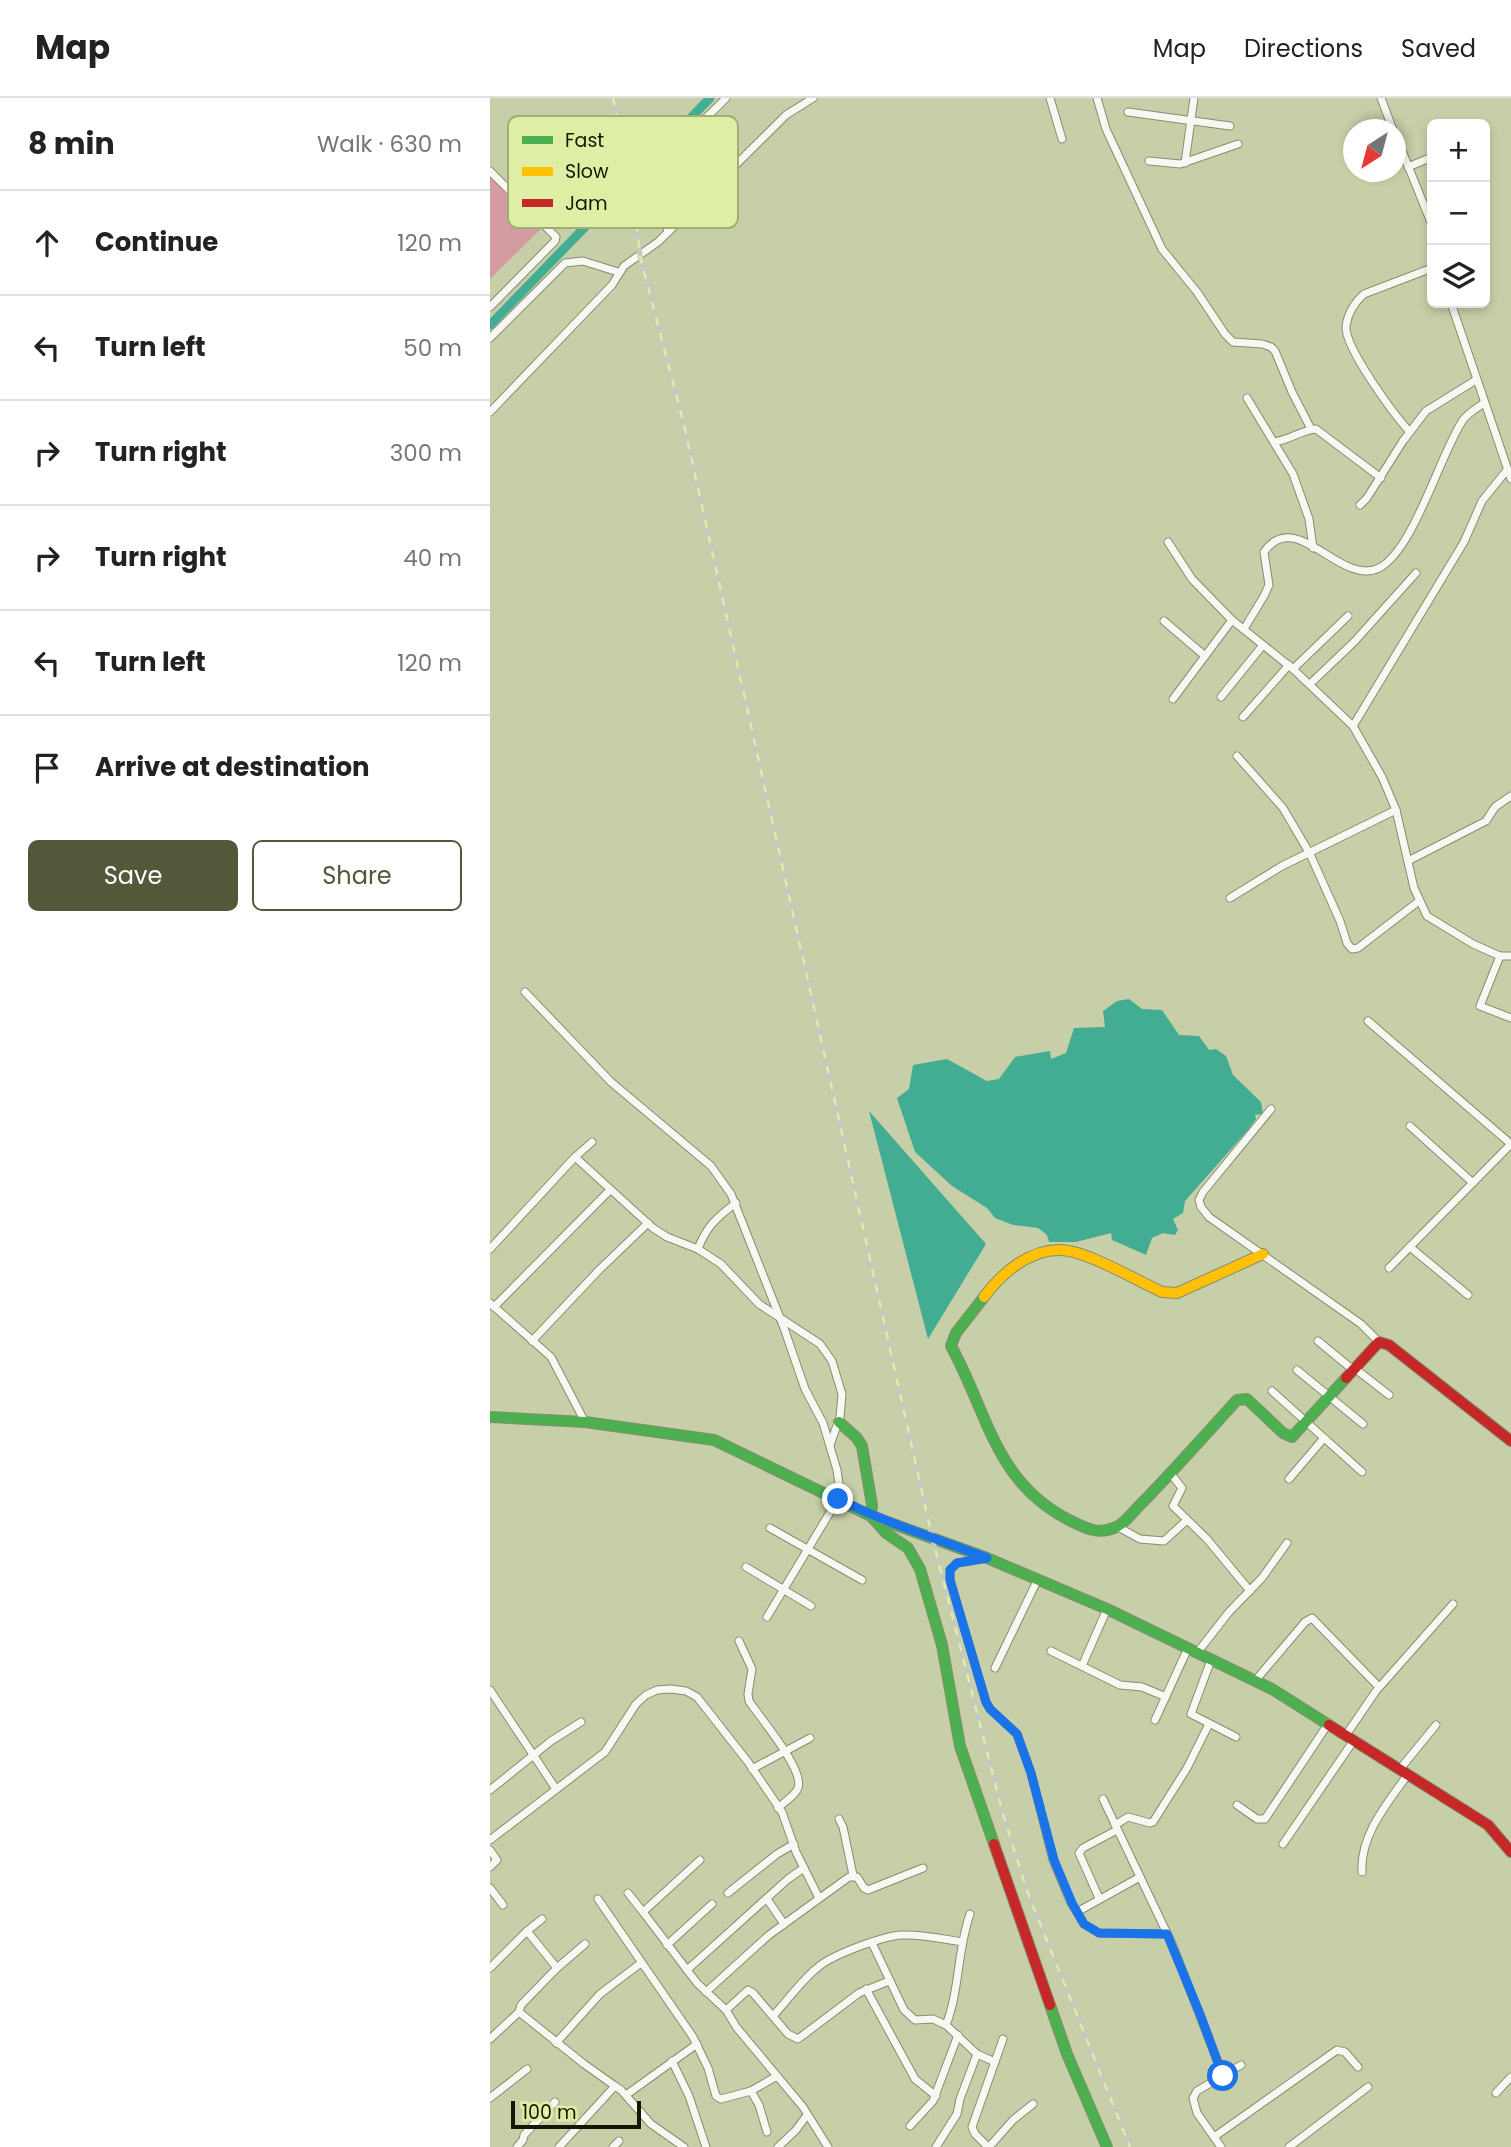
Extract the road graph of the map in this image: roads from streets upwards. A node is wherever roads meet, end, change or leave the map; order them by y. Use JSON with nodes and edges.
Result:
{"nodes":[{"id":1,"x":726,"y":98,"type":"edge"},
{"id":2,"x":813,"y":98,"type":"edge"},
{"id":3,"x":1050,"y":98,"type":"edge"},
{"id":4,"x":1097,"y":98,"type":"edge"},
{"id":5,"x":1194,"y":98,"type":"edge"},
{"id":6,"x":1381,"y":98,"type":"edge"},
{"id":7,"x":1128,"y":112,"type":"dead end"},
{"id":8,"x":709,"y":116,"type":"edge"},
{"id":9,"x":1389,"y":119,"type":"edge"},
{"id":10,"x":1190,"y":122,"type":"junction"},
{"id":11,"x":1230,"y":126,"type":"dead end"},
{"id":12,"x":1062,"y":139,"type":"dead end"},
{"id":13,"x":1238,"y":144,"type":"dead end"},
{"id":14,"x":1427,"y":159,"type":"edge"},
{"id":15,"x":1149,"y":161,"type":"dead end"},
{"id":16,"x":1406,"y":162,"type":"edge"},
{"id":17,"x":738,"y":163,"type":"edge"},
{"id":18,"x":1185,"y":163,"type":"junction"},
{"id":19,"x":1408,"y":167,"type":"junction"},
{"id":20,"x":490,"y":171,"type":"edge"},
{"id":21,"x":508,"y":189,"type":"edge"},
{"id":22,"x":1427,"y":213,"type":"edge"},
{"id":23,"x":547,"y":228,"type":"edge"},
{"id":24,"x":667,"y":228,"type":"edge"},
{"id":25,"x":672,"y":228,"type":"edge"},
{"id":26,"x":668,"y":232,"type":"junction"},
{"id":27,"x":1427,"y":270,"type":"edge"},
{"id":28,"x":618,"y":272,"type":"junction"},
{"id":29,"x":490,"y":307,"type":"edge"},
{"id":30,"x":1453,"y":308,"type":"edge"},
{"id":31,"x":490,"y":338,"type":"edge"},
{"id":32,"x":1476,"y":380,"type":"junction"},
{"id":33,"x":1247,"y":398,"type":"dead end"},
{"id":34,"x":1484,"y":403,"type":"junction"},
{"id":35,"x":490,"y":412,"type":"edge"},
{"id":36,"x":1311,"y":429,"type":"junction"},
{"id":37,"x":1410,"y":432,"type":"junction"},
{"id":38,"x":1274,"y":442,"type":"junction"},
{"id":39,"x":1507,"y":470,"type":"junction"},
{"id":40,"x":1381,"y":478,"type":"junction"},
{"id":41,"x":1511,"y":479,"type":"edge"},
{"id":42,"x":1360,"y":505,"type":"dead end"},
{"id":43,"x":1168,"y":542,"type":"dead end"},
{"id":44,"x":1313,"y":548,"type":"junction"},
{"id":45,"x":1416,"y":573,"type":"dead end"},
{"id":46,"x":1348,"y":616,"type":"dead end"},
{"id":47,"x":1232,"y":620,"type":"junction"},
{"id":48,"x":1164,"y":621,"type":"dead end"},
{"id":49,"x":1244,"y":629,"type":"junction"},
{"id":50,"x":1264,"y":645,"type":"junction"},
{"id":51,"x":1205,"y":656,"type":"junction"},
{"id":52,"x":1291,"y":667,"type":"junction"},
{"id":53,"x":1310,"y":684,"type":"junction"},
{"id":54,"x":1221,"y":697,"type":"dead end"},
{"id":55,"x":1173,"y":699,"type":"dead end"},
{"id":56,"x":1243,"y":716,"type":"dead end"},
{"id":57,"x":1353,"y":726,"type":"junction"},
{"id":58,"x":1237,"y":755,"type":"dead end"},
{"id":59,"x":1511,"y":796,"type":"edge"},
{"id":60,"x":1396,"y":810,"type":"junction"},
{"id":61,"x":1310,"y":854,"type":"junction"},
{"id":62,"x":1408,"y":861,"type":"junction"},
{"id":63,"x":1230,"y":898,"type":"dead end"},
{"id":64,"x":1419,"y":901,"type":"junction"},
{"id":65,"x":1500,"y":956,"type":"junction"},
{"id":66,"x":1511,"y":956,"type":"edge"},
{"id":67,"x":524,"y":992,"type":"dead end"},
{"id":68,"x":1511,"y":1018,"type":"edge"},
{"id":69,"x":1368,"y":1021,"type":"dead end"},
{"id":70,"x":1271,"y":1109,"type":"dead end"},
{"id":71,"x":1410,"y":1126,"type":"dead end"},
{"id":72,"x":592,"y":1142,"type":"dead end"},
{"id":73,"x":1511,"y":1144,"type":"edge"},
{"id":74,"x":575,"y":1157,"type":"junction"},
{"id":75,"x":1473,"y":1183,"type":"junction"},
{"id":76,"x":610,"y":1190,"type":"junction"},
{"id":77,"x":736,"y":1203,"type":"junction"},
{"id":78,"x":648,"y":1223,"type":"junction"},
{"id":79,"x":1410,"y":1247,"type":"junction"},
{"id":80,"x":490,"y":1249,"type":"edge"},
{"id":81,"x":698,"y":1249,"type":"junction"},
{"id":82,"x":1263,"y":1254,"type":"junction"},
{"id":83,"x":1389,"y":1268,"type":"dead end"},
{"id":84,"x":1468,"y":1295,"type":"dead end"},
{"id":85,"x":492,"y":1305,"type":"edge"},
{"id":86,"x":781,"y":1320,"type":"junction"},
{"id":87,"x":1318,"y":1340,"type":"dead end"},
{"id":88,"x":533,"y":1341,"type":"junction"},
{"id":89,"x":1378,"y":1342,"type":"junction"},
{"id":90,"x":1353,"y":1368,"type":"junction"},
{"id":91,"x":1297,"y":1370,"type":"dead end"},
{"id":92,"x":1272,"y":1391,"type":"dead end"},
{"id":93,"x":1389,"y":1395,"type":"dead end"},
{"id":94,"x":1328,"y":1396,"type":"junction"},
{"id":95,"x":490,"y":1417,"type":"edge"},
{"id":96,"x":585,"y":1422,"type":"junction"},
{"id":97,"x":839,"y":1422,"type":"junction"},
{"id":98,"x":1305,"y":1422,"type":"junction"},
{"id":99,"x":1363,"y":1424,"type":"dead end"},
{"id":100,"x":1324,"y":1438,"type":"junction"},
{"id":101,"x":1511,"y":1441,"type":"edge"},
{"id":102,"x":830,"y":1445,"type":"junction"},
{"id":103,"x":1362,"y":1472,"type":"dead end"},
{"id":104,"x":1171,"y":1474,"type":"junction"},
{"id":105,"x":1289,"y":1479,"type":"dead end"},
{"id":106,"x":838,"y":1499,"type":"junction"},
{"id":107,"x":871,"y":1516,"type":"junction"},
{"id":108,"x":1187,"y":1520,"type":"junction"},
{"id":109,"x":1118,"y":1527,"type":"junction"},
{"id":110,"x":770,"y":1528,"type":"dead end"},
{"id":111,"x":1287,"y":1543,"type":"dead end"},
{"id":112,"x":807,"y":1549,"type":"junction"},
{"id":113,"x":987,"y":1558,"type":"junction"},
{"id":114,"x":746,"y":1567,"type":"dead end"},
{"id":115,"x":1038,"y":1579,"type":"junction"},
{"id":116,"x":862,"y":1580,"type":"dead end"},
{"id":117,"x":783,"y":1589,"type":"junction"},
{"id":118,"x":1250,"y":1591,"type":"junction"},
{"id":119,"x":1453,"y":1604,"type":"dead end"},
{"id":120,"x":811,"y":1606,"type":"dead end"},
{"id":121,"x":1107,"y":1609,"type":"junction"},
{"id":122,"x":766,"y":1617,"type":"dead end"},
{"id":123,"x":739,"y":1640,"type":"dead end"},
{"id":124,"x":1051,"y":1651,"type":"dead end"},
{"id":125,"x":1192,"y":1651,"type":"junction"},
{"id":126,"x":1211,"y":1660,"type":"junction"},
{"id":127,"x":1082,"y":1666,"type":"junction"},
{"id":128,"x":995,"y":1668,"type":"dead end"},
{"id":129,"x":1255,"y":1681,"type":"junction"},
{"id":130,"x":1379,"y":1687,"type":"junction"},
{"id":131,"x":490,"y":1690,"type":"edge"},
{"id":132,"x":1166,"y":1697,"type":"junction"},
{"id":133,"x":1155,"y":1720,"type":"dead end"},
{"id":134,"x":582,"y":1723,"type":"dead end"},
{"id":135,"x":1209,"y":1724,"type":"junction"},
{"id":136,"x":1328,"y":1724,"type":"junction"},
{"id":137,"x":1436,"y":1725,"type":"dead end"},
{"id":138,"x":1236,"y":1737,"type":"dead end"},
{"id":139,"x":1350,"y":1737,"type":"junction"},
{"id":140,"x":810,"y":1738,"type":"dead end"},
{"id":141,"x":783,"y":1751,"type":"junction"},
{"id":142,"x":534,"y":1756,"type":"junction"},
{"id":143,"x":752,"y":1769,"type":"junction"},
{"id":144,"x":1404,"y":1771,"type":"junction"},
{"id":145,"x":556,"y":1789,"type":"junction"},
{"id":146,"x":490,"y":1790,"type":"edge"},
{"id":147,"x":1103,"y":1799,"type":"dead end"},
{"id":148,"x":1237,"y":1805,"type":"dead end"},
{"id":149,"x":778,"y":1808,"type":"junction"},
{"id":150,"x":839,"y":1819,"type":"dead end"},
{"id":151,"x":1116,"y":1828,"type":"junction"},
{"id":152,"x":490,"y":1840,"type":"edge"},
{"id":153,"x":794,"y":1844,"type":"junction"},
{"id":154,"x":1283,"y":1844,"type":"dead end"},
{"id":155,"x":490,"y":1850,"type":"edge"},
{"id":156,"x":1511,"y":1852,"type":"edge"},
{"id":157,"x":700,"y":1860,"type":"dead end"},
{"id":158,"x":490,"y":1867,"type":"edge"},
{"id":159,"x":804,"y":1868,"type":"junction"},
{"id":160,"x":923,"y":1868,"type":"dead end"},
{"id":161,"x":1362,"y":1872,"type":"dead end"},
{"id":162,"x":853,"y":1875,"type":"junction"},
{"id":163,"x":1140,"y":1877,"type":"junction"},
{"id":164,"x":490,"y":1888,"type":"edge"},
{"id":165,"x":628,"y":1893,"type":"dead end"},
{"id":166,"x":728,"y":1893,"type":"dead end"},
{"id":167,"x":819,"y":1898,"type":"junction"},
{"id":168,"x":1099,"y":1898,"type":"junction"},
{"id":169,"x":598,"y":1899,"type":"dead end"},
{"id":170,"x":767,"y":1899,"type":"junction"},
{"id":171,"x":712,"y":1904,"type":"dead end"},
{"id":172,"x":503,"y":1905,"type":"dead end"},
{"id":173,"x":643,"y":1912,"type":"junction"},
{"id":174,"x":1077,"y":1912,"type":"junction"},
{"id":175,"x":970,"y":1914,"type":"dead end"},
{"id":176,"x":542,"y":1919,"type":"dead end"},
{"id":177,"x":785,"y":1923,"type":"junction"},
{"id":178,"x":527,"y":1930,"type":"junction"},
{"id":179,"x":1167,"y":1934,"type":"junction"},
{"id":180,"x":962,"y":1942,"type":"junction"},
{"id":181,"x":872,"y":1943,"type":"junction"},
{"id":182,"x":585,"y":1944,"type":"dead end"},
{"id":183,"x":667,"y":1945,"type":"junction"},
{"id":184,"x":641,"y":1963,"type":"junction"},
{"id":185,"x":490,"y":1968,"type":"edge"},
{"id":186,"x":557,"y":1968,"type":"junction"},
{"id":187,"x":687,"y":1970,"type":"junction"},
{"id":188,"x":889,"y":1981,"type":"junction"},
{"id":189,"x":866,"y":1989,"type":"junction"},
{"id":190,"x":706,"y":1992,"type":"junction"},
{"id":191,"x":726,"y":2010,"type":"junction"},
{"id":192,"x":519,"y":2012,"type":"junction"},
{"id":193,"x":774,"y":2017,"type":"junction"},
{"id":194,"x":946,"y":2025,"type":"junction"},
{"id":195,"x":958,"y":2035,"type":"junction"},
{"id":196,"x":490,"y":2039,"type":"edge"},
{"id":197,"x":1003,"y":2039,"type":"dead end"},
{"id":198,"x":556,"y":2043,"type":"junction"},
{"id":199,"x":697,"y":2044,"type":"junction"},
{"id":200,"x":977,"y":2054,"type":"junction"},
{"id":201,"x":672,"y":2061,"type":"junction"},
{"id":202,"x":995,"y":2062,"type":"junction"},
{"id":203,"x":1241,"y":2065,"type":"dead end"},
{"id":204,"x":1358,"y":2067,"type":"dead end"},
{"id":205,"x":527,"y":2069,"type":"dead end"},
{"id":206,"x":777,"y":2076,"type":"junction"},
{"id":207,"x":1223,"y":2076,"type":"junction"},
{"id":208,"x":1511,"y":2077,"type":"edge"},
{"id":209,"x":615,"y":2086,"type":"junction"},
{"id":210,"x":1367,"y":2087,"type":"dead end"},
{"id":211,"x":751,"y":2091,"type":"junction"},
{"id":212,"x":1496,"y":2093,"type":"dead end"},
{"id":213,"x":626,"y":2095,"type":"junction"},
{"id":214,"x":936,"y":2095,"type":"junction"},
{"id":215,"x":490,"y":2098,"type":"edge"},
{"id":216,"x":555,"y":2102,"type":"dead end"},
{"id":217,"x":1033,"y":2105,"type":"dead end"},
{"id":218,"x":807,"y":2115,"type":"junction"},
{"id":219,"x":910,"y":2126,"type":"dead end"},
{"id":220,"x":767,"y":2132,"type":"dead end"},
{"id":221,"x":1214,"y":2137,"type":"junction"},
{"id":222,"x":517,"y":2147,"type":"edge"},
{"id":223,"x":559,"y":2147,"type":"edge"},
{"id":224,"x":684,"y":2147,"type":"edge"},
{"id":225,"x":706,"y":2147,"type":"edge"},
{"id":226,"x":778,"y":2147,"type":"edge"},
{"id":227,"x":828,"y":2147,"type":"edge"},
{"id":228,"x":936,"y":2147,"type":"edge"},
{"id":229,"x":989,"y":2147,"type":"edge"},
{"id":230,"x":1107,"y":2147,"type":"edge"},
{"id":231,"x":1221,"y":2147,"type":"edge"},
{"id":232,"x":1289,"y":2147,"type":"edge"}],
"edges":[{"from":1,"to":8,"type":"street"},
{"from":2,"to":17,"type":"street"},
{"from":3,"to":12,"type":"street"},
{"from":4,"to":36,"type":"street"},
{"from":5,"to":10,"type":"street"},
{"from":6,"to":9,"type":"street"},
{"from":7,"to":10,"type":"street"},
{"from":10,"to":11,"type":"street"},
{"from":10,"to":18,"type":"street"},
{"from":13,"to":18,"type":"street"},
{"from":14,"to":19,"type":"street"},
{"from":15,"to":18,"type":"street"},
{"from":16,"to":19,"type":"street"},
{"from":19,"to":22,"type":"street"},
{"from":20,"to":21,"type":"street"},
{"from":23,"to":29,"type":"street"},
{"from":24,"to":26,"type":"street"},
{"from":25,"to":26,"type":"street"},
{"from":26,"to":28,"type":"street"},
{"from":27,"to":37,"type":"street"},
{"from":28,"to":31,"type":"street"},
{"from":28,"to":35,"type":"street"},
{"from":30,"to":32,"type":"street"},
{"from":32,"to":34,"type":"street"},
{"from":32,"to":37,"type":"street"},
{"from":33,"to":38,"type":"street"},
{"from":34,"to":39,"type":"street"},
{"from":34,"to":44,"type":"street"},
{"from":36,"to":38,"type":"street"},
{"from":36,"to":40,"type":"street"},
{"from":37,"to":40,"type":"street"},
{"from":38,"to":44,"type":"street"},
{"from":39,"to":41,"type":"street"},
{"from":39,"to":57,"type":"street"},
{"from":40,"to":42,"type":"street"},
{"from":43,"to":47,"type":"street"},
{"from":44,"to":49,"type":"street"},
{"from":45,"to":53,"type":"street"},
{"from":46,"to":52,"type":"street"},
{"from":47,"to":49,"type":"street"},
{"from":47,"to":51,"type":"street"},
{"from":48,"to":51,"type":"street"},
{"from":49,"to":50,"type":"street"},
{"from":50,"to":52,"type":"street"},
{"from":50,"to":54,"type":"street"},
{"from":51,"to":55,"type":"street"},
{"from":52,"to":53,"type":"street"},
{"from":52,"to":56,"type":"street"},
{"from":53,"to":57,"type":"street"},
{"from":57,"to":60,"type":"street"},
{"from":58,"to":61,"type":"street"},
{"from":59,"to":62,"type":"street"},
{"from":60,"to":61,"type":"street"},
{"from":60,"to":62,"type":"street"},
{"from":61,"to":63,"type":"street"},
{"from":61,"to":64,"type":"street"},
{"from":62,"to":64,"type":"street"},
{"from":64,"to":65,"type":"street"},
{"from":65,"to":66,"type":"street"},
{"from":65,"to":68,"type":"street"},
{"from":67,"to":77,"type":"street"},
{"from":69,"to":73,"type":"street"},
{"from":70,"to":82,"type":"street"},
{"from":71,"to":75,"type":"street"},
{"from":72,"to":74,"type":"street"},
{"from":73,"to":75,"type":"street"},
{"from":74,"to":76,"type":"street"},
{"from":74,"to":80,"type":"street"},
{"from":75,"to":79,"type":"street"},
{"from":76,"to":78,"type":"street"},
{"from":76,"to":85,"type":"street"},
{"from":77,"to":81,"type":"street"},
{"from":77,"to":86,"type":"street"},
{"from":78,"to":81,"type":"street"},
{"from":78,"to":88,"type":"street"},
{"from":79,"to":83,"type":"street"},
{"from":79,"to":84,"type":"street"},
{"from":81,"to":86,"type":"street"},
{"from":82,"to":89,"type":"street"},
{"from":82,"to":109,"type":"street"},
{"from":85,"to":88,"type":"street"},
{"from":86,"to":97,"type":"street"},
{"from":86,"to":102,"type":"street"},
{"from":87,"to":90,"type":"street"},
{"from":88,"to":96,"type":"street"},
{"from":89,"to":90,"type":"street"},
{"from":89,"to":101,"type":"street"},
{"from":90,"to":93,"type":"street"},
{"from":90,"to":94,"type":"street"},
{"from":91,"to":94,"type":"street"},
{"from":92,"to":98,"type":"street"},
{"from":94,"to":98,"type":"street"},
{"from":94,"to":99,"type":"street"},
{"from":95,"to":96,"type":"street"},
{"from":96,"to":106,"type":"street"},
{"from":97,"to":102,"type":"street"},
{"from":97,"to":107,"type":"street"},
{"from":98,"to":100,"type":"street"},
{"from":98,"to":104,"type":"street"},
{"from":100,"to":103,"type":"street"},
{"from":100,"to":105,"type":"street"},
{"from":102,"to":106,"type":"street"},
{"from":104,"to":108,"type":"street"},
{"from":104,"to":109,"type":"street"},
{"from":106,"to":107,"type":"street"},
{"from":106,"to":112,"type":"street"},
{"from":107,"to":113,"type":"street"},
{"from":107,"to":230,"type":"street"},
{"from":108,"to":109,"type":"street"},
{"from":108,"to":118,"type":"street"},
{"from":110,"to":112,"type":"street"},
{"from":111,"to":118,"type":"street"},
{"from":112,"to":116,"type":"street"},
{"from":112,"to":117,"type":"street"},
{"from":113,"to":115,"type":"street"},
{"from":113,"to":174,"type":"street"},
{"from":114,"to":117,"type":"street"},
{"from":115,"to":121,"type":"street"},
{"from":115,"to":128,"type":"street"},
{"from":117,"to":120,"type":"street"},
{"from":117,"to":122,"type":"street"},
{"from":118,"to":125,"type":"street"},
{"from":119,"to":130,"type":"street"},
{"from":121,"to":125,"type":"street"},
{"from":121,"to":127,"type":"street"},
{"from":123,"to":141,"type":"street"},
{"from":124,"to":127,"type":"street"},
{"from":125,"to":126,"type":"street"},
{"from":125,"to":132,"type":"street"},
{"from":126,"to":129,"type":"street"},
{"from":126,"to":135,"type":"street"},
{"from":127,"to":132,"type":"street"},
{"from":129,"to":130,"type":"street"},
{"from":129,"to":136,"type":"street"},
{"from":130,"to":139,"type":"street"},
{"from":131,"to":142,"type":"street"},
{"from":132,"to":133,"type":"street"},
{"from":134,"to":142,"type":"street"},
{"from":135,"to":138,"type":"street"},
{"from":135,"to":151,"type":"street"},
{"from":136,"to":139,"type":"street"},
{"from":136,"to":148,"type":"street"},
{"from":137,"to":144,"type":"street"},
{"from":139,"to":144,"type":"street"},
{"from":139,"to":154,"type":"street"},
{"from":140,"to":141,"type":"street"},
{"from":141,"to":143,"type":"street"},
{"from":141,"to":149,"type":"street"},
{"from":142,"to":145,"type":"street"},
{"from":142,"to":146,"type":"street"},
{"from":143,"to":145,"type":"street"},
{"from":143,"to":149,"type":"street"},
{"from":144,"to":156,"type":"street"},
{"from":144,"to":161,"type":"street"},
{"from":145,"to":152,"type":"street"},
{"from":147,"to":151,"type":"street"},
{"from":149,"to":153,"type":"street"},
{"from":150,"to":162,"type":"street"},
{"from":151,"to":163,"type":"street"},
{"from":151,"to":168,"type":"street"},
{"from":153,"to":159,"type":"street"},
{"from":153,"to":166,"type":"street"},
{"from":155,"to":158,"type":"street"},
{"from":157,"to":173,"type":"street"},
{"from":159,"to":167,"type":"street"},
{"from":159,"to":170,"type":"street"},
{"from":160,"to":162,"type":"street"},
{"from":162,"to":167,"type":"street"},
{"from":163,"to":168,"type":"street"},
{"from":163,"to":179,"type":"street"},
{"from":164,"to":172,"type":"street"},
{"from":165,"to":173,"type":"street"},
{"from":167,"to":177,"type":"street"},
{"from":168,"to":174,"type":"street"},
{"from":169,"to":184,"type":"street"},
{"from":170,"to":177,"type":"street"},
{"from":170,"to":187,"type":"street"},
{"from":171,"to":183,"type":"street"},
{"from":173,"to":183,"type":"street"},
{"from":174,"to":179,"type":"street"},
{"from":175,"to":180,"type":"street"},
{"from":176,"to":178,"type":"street"},
{"from":177,"to":190,"type":"street"},
{"from":178,"to":185,"type":"street"},
{"from":178,"to":186,"type":"street"},
{"from":179,"to":207,"type":"street"},
{"from":180,"to":181,"type":"street"},
{"from":180,"to":194,"type":"street"},
{"from":181,"to":188,"type":"street"},
{"from":181,"to":193,"type":"street"},
{"from":182,"to":186,"type":"street"},
{"from":183,"to":187,"type":"street"},
{"from":184,"to":198,"type":"street"},
{"from":184,"to":199,"type":"street"},
{"from":186,"to":192,"type":"street"},
{"from":187,"to":190,"type":"street"},
{"from":188,"to":189,"type":"street"},
{"from":188,"to":194,"type":"street"},
{"from":189,"to":193,"type":"street"},
{"from":189,"to":214,"type":"street"},
{"from":190,"to":191,"type":"street"},
{"from":191,"to":193,"type":"street"},
{"from":191,"to":206,"type":"street"},
{"from":192,"to":196,"type":"street"},
{"from":192,"to":198,"type":"street"},
{"from":194,"to":195,"type":"street"},
{"from":195,"to":200,"type":"street"},
{"from":195,"to":214,"type":"street"},
{"from":197,"to":202,"type":"street"},
{"from":198,"to":209,"type":"street"},
{"from":199,"to":201,"type":"street"},
{"from":199,"to":211,"type":"street"},
{"from":200,"to":202,"type":"street"},
{"from":200,"to":228,"type":"street"},
{"from":201,"to":213,"type":"street"},
{"from":201,"to":225,"type":"street"},
{"from":202,"to":229,"type":"street"},
{"from":203,"to":207,"type":"street"},
{"from":204,"to":221,"type":"street"},
{"from":205,"to":215,"type":"street"},
{"from":206,"to":211,"type":"street"},
{"from":206,"to":218,"type":"street"},
{"from":207,"to":221,"type":"street"},
{"from":208,"to":212,"type":"street"},
{"from":209,"to":213,"type":"street"},
{"from":209,"to":223,"type":"street"},
{"from":210,"to":232,"type":"street"},
{"from":211,"to":220,"type":"street"},
{"from":213,"to":224,"type":"street"},
{"from":214,"to":219,"type":"street"},
{"from":216,"to":222,"type":"street"},
{"from":217,"to":229,"type":"street"},
{"from":218,"to":226,"type":"street"},
{"from":218,"to":227,"type":"street"},
{"from":221,"to":231,"type":"street"}]}
